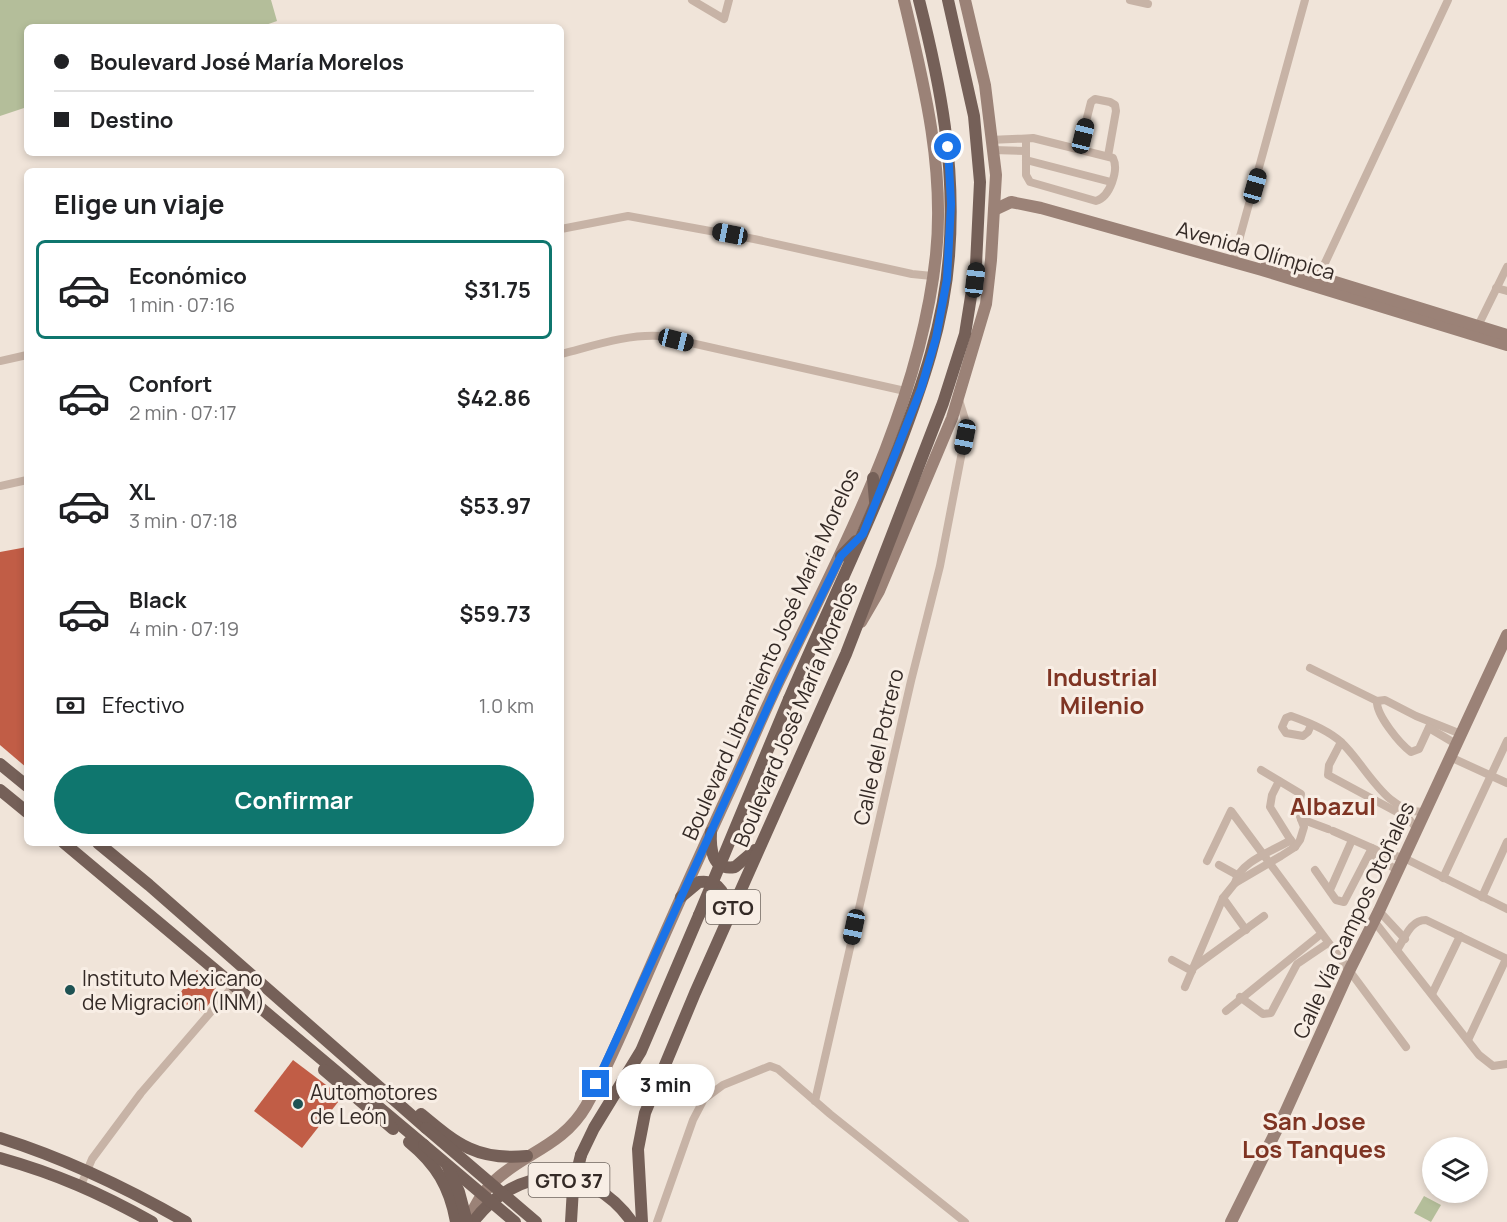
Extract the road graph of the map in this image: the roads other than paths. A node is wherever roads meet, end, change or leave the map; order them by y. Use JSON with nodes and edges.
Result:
{"nodes":[{"id":1,"x":692,"y":0,"type":"edge"},
{"id":2,"x":729,"y":0,"type":"edge"},
{"id":3,"x":904,"y":0,"type":"edge"},
{"id":4,"x":919,"y":0,"type":"edge"},
{"id":5,"x":948,"y":0,"type":"edge"},
{"id":6,"x":965,"y":0,"type":"edge"},
{"id":7,"x":1130,"y":0,"type":"edge"},
{"id":8,"x":1305,"y":0,"type":"edge"},
{"id":9,"x":1448,"y":0,"type":"edge"},
{"id":10,"x":1148,"y":4,"type":"dead end"},
{"id":11,"x":1026,"y":139,"type":"junction"},
{"id":12,"x":992,"y":145,"type":"junction"},
{"id":13,"x":1079,"y":149,"type":"junction"},
{"id":14,"x":1026,"y":156,"type":"junction"},
{"id":15,"x":1108,"y":156,"type":"junction"},
{"id":16,"x":1111,"y":183,"type":"junction"},
{"id":17,"x":995,"y":188,"type":"junction"},
{"id":18,"x":994,"y":210,"type":"junction"},
{"id":19,"x":564,"y":228,"type":"edge"},
{"id":20,"x":1234,"y":259,"type":"junction"},
{"id":21,"x":1507,"y":267,"type":"edge"},
{"id":22,"x":932,"y":276,"type":"junction"},
{"id":23,"x":1316,"y":282,"type":"junction"},
{"id":24,"x":1496,"y":288,"type":"junction"},
{"id":25,"x":1507,"y":291,"type":"edge"},
{"id":26,"x":1476,"y":331,"type":"junction"},
{"id":27,"x":1507,"y":335,"type":"edge"},
{"id":28,"x":1507,"y":345,"type":"edge"},
{"id":29,"x":564,"y":353,"type":"edge"},
{"id":30,"x":24,"y":356,"type":"edge"},
{"id":31,"x":0,"y":361,"type":"edge"},
{"id":32,"x":905,"y":391,"type":"junction"},
{"id":33,"x":959,"y":400,"type":"junction"},
{"id":34,"x":873,"y":478,"type":"junction"},
{"id":35,"x":24,"y":481,"type":"edge"},
{"id":36,"x":0,"y":486,"type":"edge"},
{"id":37,"x":875,"y":506,"type":"junction"},
{"id":38,"x":863,"y":534,"type":"junction"},
{"id":39,"x":841,"y":556,"type":"junction"},
{"id":40,"x":854,"y":632,"type":"junction"},
{"id":41,"x":1507,"y":635,"type":"edge"},
{"id":42,"x":1310,"y":668,"type":"dead end"},
{"id":43,"x":1377,"y":701,"type":"junction"},
{"id":44,"x":1311,"y":725,"type":"dead end"},
{"id":45,"x":1430,"y":725,"type":"junction"},
{"id":46,"x":1459,"y":739,"type":"junction"},
{"id":47,"x":1507,"y":741,"type":"edge"},
{"id":48,"x":1341,"y":742,"type":"junction"},
{"id":49,"x":1450,"y":757,"type":"junction"},
{"id":50,"x":0,"y":764,"type":"edge"},
{"id":51,"x":1261,"y":770,"type":"dead end"},
{"id":52,"x":1491,"y":777,"type":"junction"},
{"id":53,"x":1279,"y":781,"type":"junction"},
{"id":54,"x":1374,"y":782,"type":"junction"},
{"id":55,"x":1507,"y":783,"type":"edge"},
{"id":56,"x":24,"y":784,"type":"edge"},
{"id":57,"x":0,"y":790,"type":"edge"},
{"id":58,"x":1366,"y":795,"type":"junction"},
{"id":59,"x":1392,"y":805,"type":"junction"},
{"id":60,"x":24,"y":810,"type":"edge"},
{"id":61,"x":1426,"y":812,"type":"junction"},
{"id":62,"x":1301,"y":819,"type":"junction"},
{"id":63,"x":1417,"y":829,"type":"junction"},
{"id":64,"x":711,"y":832,"type":"junction"},
{"id":65,"x":1352,"y":840,"type":"junction"},
{"id":66,"x":1507,"y":842,"type":"edge"},
{"id":67,"x":762,"y":843,"type":"junction"},
{"id":68,"x":1293,"y":844,"type":"junction"},
{"id":69,"x":68,"y":846,"type":"edge"},
{"id":70,"x":102,"y":846,"type":"edge"},
{"id":71,"x":1370,"y":852,"type":"junction"},
{"id":72,"x":1404,"y":858,"type":"junction"},
{"id":73,"x":1267,"y":859,"type":"junction"},
{"id":74,"x":1207,"y":861,"type":"dead end"},
{"id":75,"x":1219,"y":865,"type":"dead end"},
{"id":76,"x":1315,"y":870,"type":"dead end"},
{"id":77,"x":1398,"y":870,"type":"junction"},
{"id":78,"x":1443,"y":878,"type":"junction"},
{"id":79,"x":1238,"y":879,"type":"junction"},
{"id":80,"x":1330,"y":890,"type":"junction"},
{"id":81,"x":681,"y":897,"type":"junction"},
{"id":82,"x":1482,"y":897,"type":"junction"},
{"id":83,"x":1223,"y":898,"type":"junction"},
{"id":84,"x":1507,"y":909,"type":"edge"},
{"id":85,"x":1264,"y":916,"type":"dead end"},
{"id":86,"x":1377,"y":916,"type":"junction"},
{"id":87,"x":728,"y":918,"type":"junction"},
{"id":88,"x":1246,"y":930,"type":"junction"},
{"id":89,"x":1321,"y":934,"type":"junction"},
{"id":90,"x":1460,"y":936,"type":"junction"},
{"id":91,"x":1405,"y":939,"type":"junction"},
{"id":92,"x":1328,"y":943,"type":"junction"},
{"id":93,"x":1202,"y":944,"type":"junction"},
{"id":94,"x":1397,"y":950,"type":"junction"},
{"id":95,"x":1212,"y":954,"type":"junction"},
{"id":96,"x":1507,"y":959,"type":"edge"},
{"id":97,"x":1172,"y":960,"type":"dead end"},
{"id":98,"x":1282,"y":964,"type":"junction"},
{"id":99,"x":1193,"y":969,"type":"junction"},
{"id":100,"x":1349,"y":971,"type":"junction"},
{"id":101,"x":1290,"y":975,"type":"junction"},
{"id":102,"x":234,"y":985,"type":"junction"},
{"id":103,"x":1185,"y":987,"type":"dead end"},
{"id":104,"x":270,"y":992,"type":"junction"},
{"id":105,"x":1432,"y":994,"type":"junction"},
{"id":106,"x":1240,"y":998,"type":"junction"},
{"id":107,"x":263,"y":1007,"type":"junction"},
{"id":108,"x":1226,"y":1011,"type":"dead end"},
{"id":109,"x":1468,"y":1040,"type":"junction"},
{"id":110,"x":1406,"y":1047,"type":"dead end"},
{"id":111,"x":1507,"y":1064,"type":"edge"},
{"id":112,"x":815,"y":1101,"type":"junction"},
{"id":113,"x":0,"y":1138,"type":"edge"},
{"id":114,"x":471,"y":1151,"type":"junction"},
{"id":115,"x":423,"y":1154,"type":"junction"},
{"id":116,"x":527,"y":1156,"type":"junction"},
{"id":117,"x":0,"y":1158,"type":"edge"},
{"id":118,"x":446,"y":1163,"type":"junction"},
{"id":119,"x":86,"y":1169,"type":"junction"},
{"id":120,"x":81,"y":1185,"type":"junction"},
{"id":121,"x":640,"y":1189,"type":"junction"},
{"id":122,"x":1232,"y":1221,"type":"edge"},
{"id":123,"x":152,"y":1222,"type":"edge"},
{"id":124,"x":186,"y":1222,"type":"edge"},
{"id":125,"x":456,"y":1222,"type":"edge"},
{"id":126,"x":467,"y":1222,"type":"edge"},
{"id":127,"x":473,"y":1222,"type":"edge"},
{"id":128,"x":515,"y":1222,"type":"edge"},
{"id":129,"x":536,"y":1222,"type":"edge"},
{"id":130,"x":571,"y":1222,"type":"edge"},
{"id":131,"x":632,"y":1222,"type":"edge"},
{"id":132,"x":642,"y":1222,"type":"edge"},
{"id":133,"x":651,"y":1222,"type":"edge"},
{"id":134,"x":657,"y":1222,"type":"edge"},
{"id":135,"x":964,"y":1222,"type":"edge"}],
"edges":[{"from":1,"to":2,"type":"street"},
{"from":3,"to":22,"type":"street","name":"Boulevard Libramiento José María Morelos"},
{"from":4,"to":37,"type":"main road","name":"Boulevard José María Morelos","number":"GTO"},
{"from":5,"to":40,"type":"main road","name":"Boulevard José María Morelos","number":"GTO"},
{"from":6,"to":12,"type":"street"},
{"from":7,"to":10,"type":"street"},
{"from":8,"to":20,"type":"street"},
{"from":9,"to":23,"type":"street"},
{"from":11,"to":12,"type":"street"},
{"from":11,"to":13,"type":"street"},
{"from":11,"to":14,"type":"street"},
{"from":12,"to":14,"type":"street"},
{"from":12,"to":17,"type":"street"},
{"from":13,"to":15,"type":"street"},
{"from":13,"to":15,"type":"street"},
{"from":14,"to":16,"type":"street"},
{"from":14,"to":16,"type":"street"},
{"from":15,"to":16,"type":"street"},
{"from":17,"to":18,"type":"street"},
{"from":17,"to":20,"type":"street","name":"Avenida Olímpica"},
{"from":18,"to":20,"type":"street","name":"Avenida Olímpica"},
{"from":18,"to":33,"type":"street"},
{"from":19,"to":22,"type":"street"},
{"from":20,"to":23,"type":"street","name":"Avenida Olímpica"},
{"from":21,"to":24,"type":"street"},
{"from":22,"to":32,"type":"street","name":"Boulevard Libramiento José María Morelos"},
{"from":23,"to":26,"type":"street","name":"Avenida Olímpica"},
{"from":24,"to":25,"type":"street"},
{"from":24,"to":26,"type":"street"},
{"from":26,"to":27,"type":"street","name":"Avenida Olímpica"},
{"from":26,"to":28,"type":"street","name":"Avenida Olímpica"},
{"from":29,"to":32,"type":"street"},
{"from":30,"to":31,"type":"street"},
{"from":32,"to":34,"type":"street","name":"Boulevard Libramiento José María Morelos"},
{"from":33,"to":40,"type":"street"},
{"from":33,"to":112,"type":"street","name":"Calle del Potrero"},
{"from":34,"to":37,"type":"main road"},
{"from":34,"to":39,"type":"street","name":"Boulevard Libramiento José María Morelos"},
{"from":35,"to":36,"type":"street"},
{"from":37,"to":38,"type":"main road","name":"Boulevard José María Morelos","number":"GTO"},
{"from":38,"to":39,"type":"main road"},
{"from":38,"to":130,"type":"main road","name":"Boulevard José María Morelos","number":"GTO","bridge":true},
{"from":39,"to":64,"type":"street","name":"Boulevard Libramiento José María Morelos"},
{"from":40,"to":67,"type":"main road","name":"Boulevard José María Morelos","number":"GTO"},
{"from":41,"to":46,"type":"street","name":"Calle Vía Campos Otoñales"},
{"from":42,"to":43,"type":"street"},
{"from":43,"to":45,"type":"street"},
{"from":43,"to":45,"type":"street"},
{"from":44,"to":48,"type":"street"},
{"from":45,"to":46,"type":"street"},
{"from":46,"to":49,"type":"street","name":"Calle Vía Campos Otoñales"},
{"from":47,"to":52,"type":"street"},
{"from":48,"to":54,"type":"street"},
{"from":48,"to":58,"type":"street"},
{"from":49,"to":52,"type":"street"},
{"from":49,"to":61,"type":"street","name":"Calle Vía Campos Otoñales"},
{"from":50,"to":56,"type":"main road"},
{"from":51,"to":53,"type":"street"},
{"from":52,"to":55,"type":"street"},
{"from":52,"to":78,"type":"street"},
{"from":53,"to":62,"type":"street"},
{"from":53,"to":68,"type":"street"},
{"from":54,"to":58,"type":"street"},
{"from":54,"to":59,"type":"street"},
{"from":57,"to":60,"type":"main road"},
{"from":58,"to":59,"type":"street"},
{"from":59,"to":61,"type":"street"},
{"from":59,"to":63,"type":"street"},
{"from":61,"to":63,"type":"street","name":"Calle Vía Campos Otoñales"},
{"from":62,"to":65,"type":"street"},
{"from":62,"to":68,"type":"street"},
{"from":63,"to":72,"type":"street","name":"Calle Vía Campos Otoñales"},
{"from":64,"to":67,"type":"main road"},
{"from":64,"to":81,"type":"street","name":"Boulevard Libramiento José María Morelos"},
{"from":65,"to":71,"type":"street"},
{"from":65,"to":80,"type":"street"},
{"from":66,"to":82,"type":"street"},
{"from":67,"to":87,"type":"main road","name":"Boulevard José María Morelos","number":"GTO"},
{"from":68,"to":73,"type":"street"},
{"from":69,"to":102,"type":"main road"},
{"from":70,"to":104,"type":"main road"},
{"from":71,"to":72,"type":"street"},
{"from":71,"to":77,"type":"street"},
{"from":71,"to":80,"type":"street"},
{"from":72,"to":77,"type":"street","name":"Calle Vía Campos Otoñales"},
{"from":72,"to":78,"type":"street"},
{"from":73,"to":74,"type":"street"},
{"from":73,"to":79,"type":"street"},
{"from":73,"to":89,"type":"street"},
{"from":75,"to":79,"type":"street"},
{"from":76,"to":80,"type":"street"},
{"from":77,"to":86,"type":"street","name":"Calle Vía Campos Otoñales"},
{"from":78,"to":82,"type":"street"},
{"from":79,"to":83,"type":"street"},
{"from":81,"to":87,"type":"main road"},
{"from":81,"to":116,"type":"street","name":"Boulevard Libramiento José María Morelos"},
{"from":82,"to":84,"type":"street"},
{"from":83,"to":88,"type":"street"},
{"from":83,"to":93,"type":"street"},
{"from":85,"to":88,"type":"street"},
{"from":86,"to":91,"type":"street"},
{"from":86,"to":94,"type":"street"},
{"from":86,"to":100,"type":"street","name":"Calle Vía Campos Otoñales"},
{"from":87,"to":121,"type":"main road","name":"Boulevard José María Morelos","number":"GTO"},
{"from":88,"to":95,"type":"street"},
{"from":89,"to":92,"type":"street"},
{"from":89,"to":98,"type":"street"},
{"from":90,"to":91,"type":"street"},
{"from":90,"to":96,"type":"street"},
{"from":90,"to":105,"type":"street"},
{"from":91,"to":94,"type":"street"},
{"from":92,"to":100,"type":"street"},
{"from":92,"to":101,"type":"street"},
{"from":93,"to":95,"type":"street"},
{"from":93,"to":99,"type":"street"},
{"from":94,"to":105,"type":"street"},
{"from":95,"to":99,"type":"street"},
{"from":96,"to":109,"type":"street"},
{"from":97,"to":99,"type":"street"},
{"from":98,"to":101,"type":"street"},
{"from":98,"to":106,"type":"street"},
{"from":99,"to":103,"type":"street"},
{"from":100,"to":110,"type":"street"},
{"from":100,"to":122,"type":"street","name":"Calle Vía Campos Otoñales"},
{"from":101,"to":106,"type":"street"},
{"from":102,"to":107,"type":"main road"},
{"from":102,"to":119,"type":"street"},
{"from":104,"to":114,"type":"main road"},
{"from":104,"to":129,"type":"main road","bridge":true},
{"from":105,"to":109,"type":"street"},
{"from":106,"to":108,"type":"street"},
{"from":107,"to":115,"type":"main road"},
{"from":107,"to":118,"type":"main road","bridge":true},
{"from":109,"to":111,"type":"street"},
{"from":112,"to":134,"type":"street"},
{"from":112,"to":135,"type":"street"},
{"from":113,"to":119,"type":"main road"},
{"from":114,"to":115,"type":"main road"},
{"from":114,"to":116,"type":"main road"},
{"from":115,"to":125,"type":"main road"},
{"from":116,"to":126,"type":"street","name":"Boulevard Libramiento José María Morelos"},
{"from":117,"to":120,"type":"main road"},
{"from":118,"to":126,"type":"main road","bridge":true},
{"from":118,"to":128,"type":"main road","bridge":true},
{"from":119,"to":120,"type":"street"},
{"from":119,"to":124,"type":"main road"},
{"from":120,"to":123,"type":"main road"},
{"from":121,"to":132,"type":"main road"},
{"from":121,"to":133,"type":"main road","number":"GTO"},
{"from":127,"to":131,"type":"main road","number":"GTO 37","bridge":true}]}
